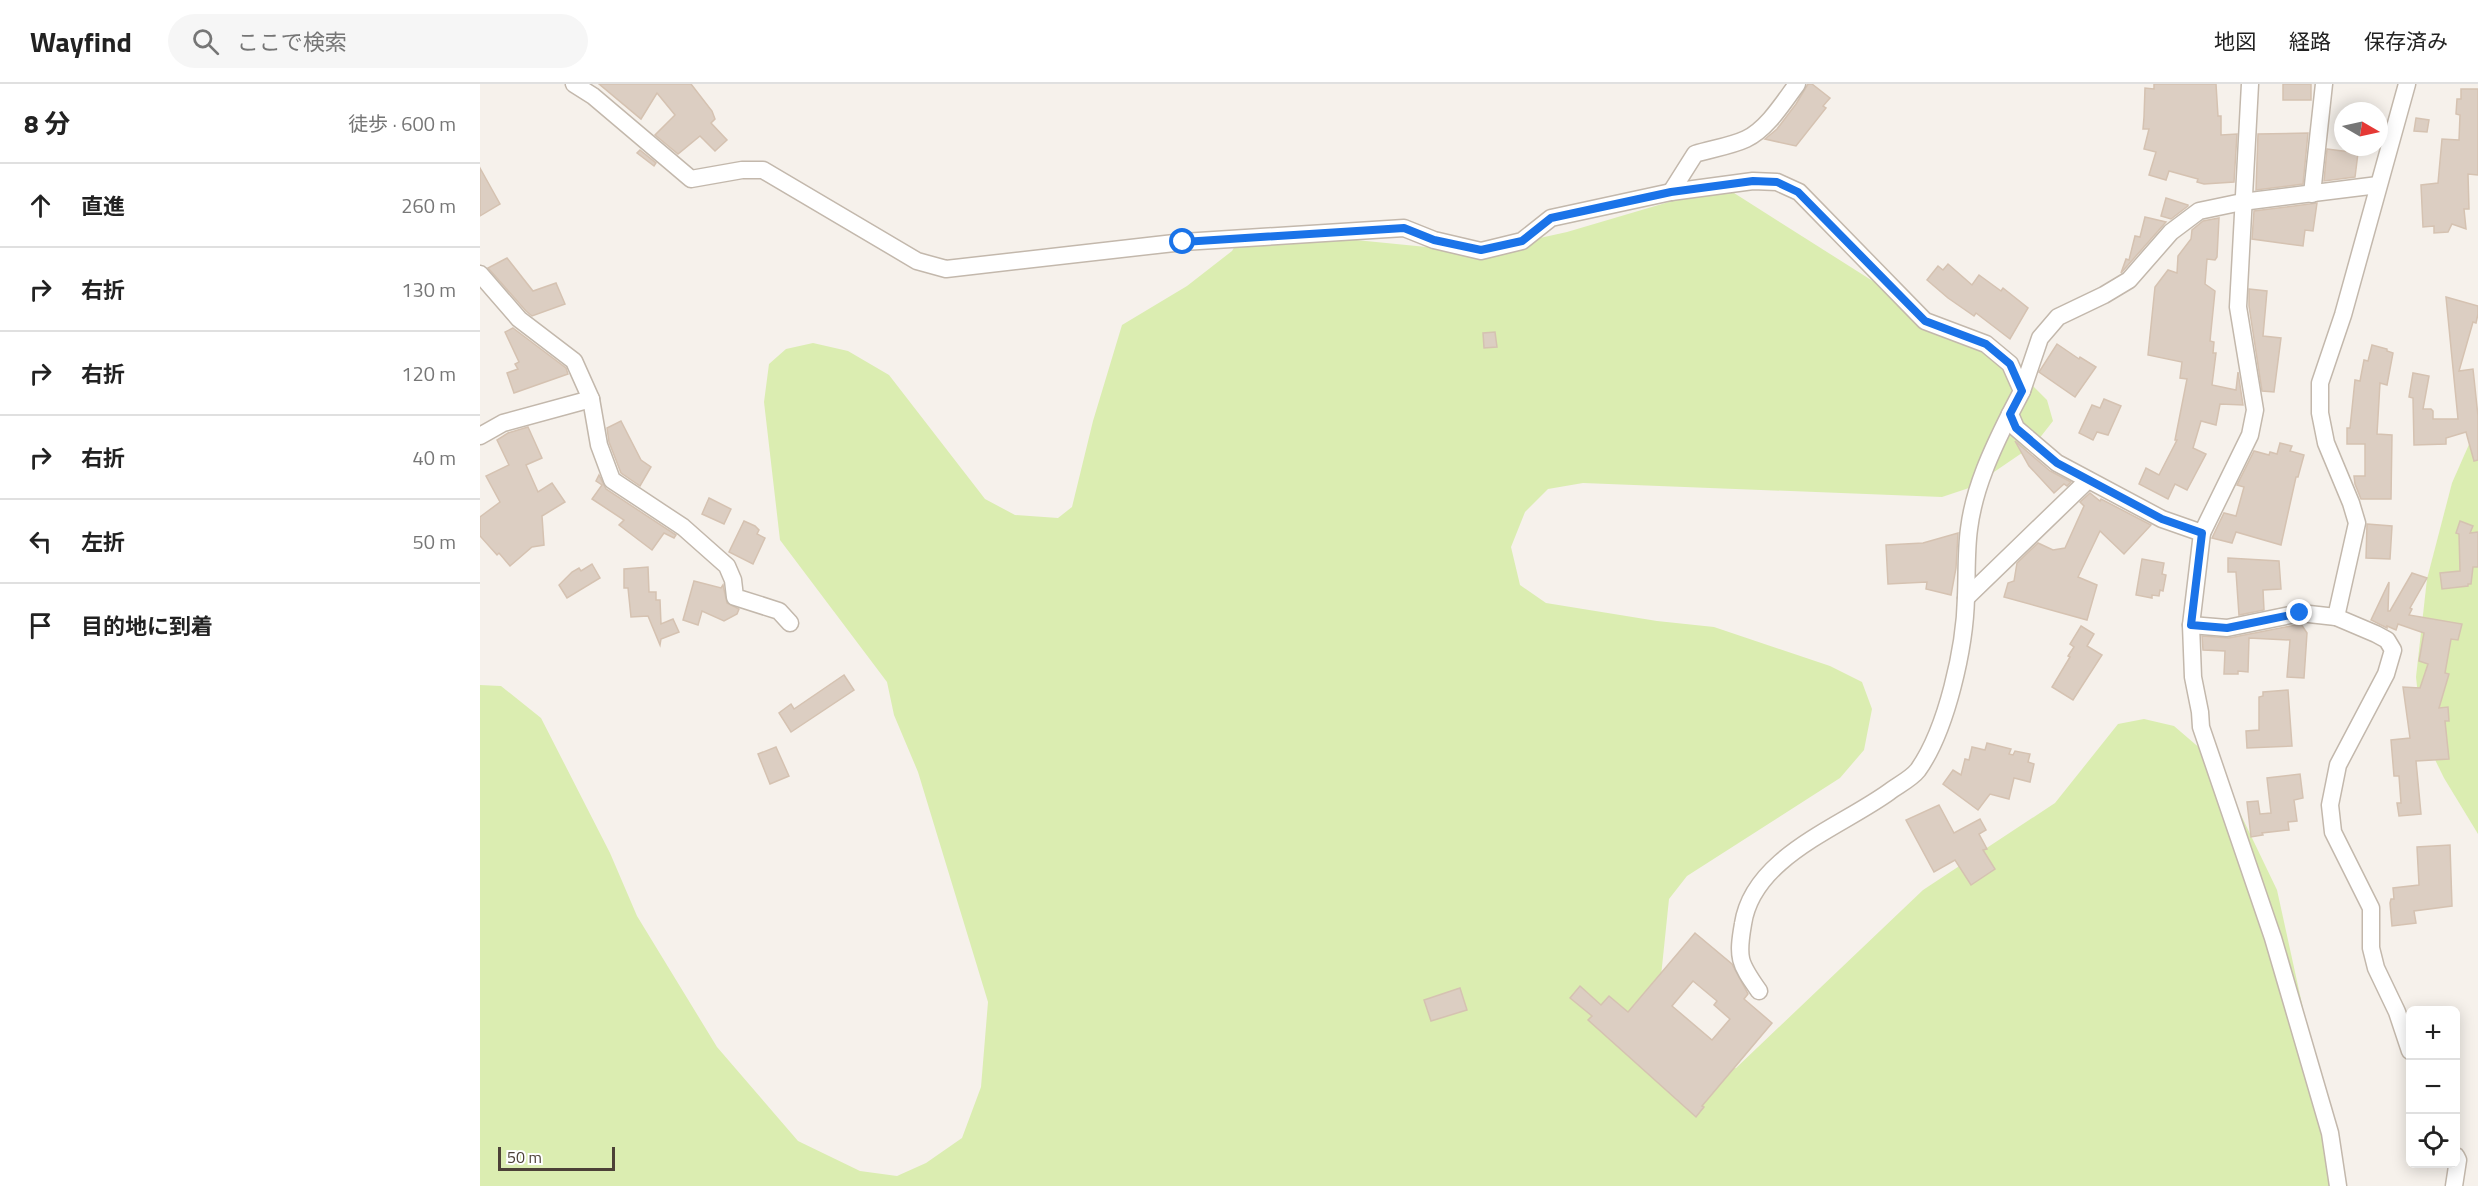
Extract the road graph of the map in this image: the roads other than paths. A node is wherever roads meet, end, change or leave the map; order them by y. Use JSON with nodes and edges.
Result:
{"nodes":[{"id":1,"x":574,"y":84,"type":"edge"},
{"id":2,"x":1797,"y":84,"type":"edge"},
{"id":3,"x":2250,"y":84,"type":"edge"},
{"id":4,"x":2324,"y":84,"type":"edge"},
{"id":5,"x":2407,"y":84,"type":"edge"},
{"id":6,"x":2378,"y":185,"type":"junction"},
{"id":7,"x":1671,"y":192,"type":"junction"},
{"id":8,"x":2312,"y":194,"type":"junction"},
{"id":9,"x":2242,"y":202,"type":"junction"},
{"id":10,"x":480,"y":274,"type":"edge"},
{"id":11,"x":2022,"y":391,"type":"junction"},
{"id":12,"x":591,"y":399,"type":"junction"},
{"id":13,"x":2010,"y":414,"type":"junction"},
{"id":14,"x":480,"y":436,"type":"edge"},
{"id":15,"x":2088,"y":480,"type":"junction"},
{"id":16,"x":2202,"y":533,"type":"junction"},
{"id":17,"x":1966,"y":598,"type":"junction"},
{"id":18,"x":2336,"y":617,"type":"junction"},
{"id":19,"x":790,"y":623,"type":"dead end"},
{"id":20,"x":2191,"y":625,"type":"junction"},
{"id":21,"x":1759,"y":991,"type":"dead end"},
{"id":22,"x":2406,"y":1040,"type":"edge"},
{"id":23,"x":2457,"y":1168,"type":"edge"},
{"id":24,"x":2338,"y":1186,"type":"edge"},
{"id":25,"x":2454,"y":1186,"type":"edge"}],
"edges":[{"from":1,"to":7,"type":"street"},
{"from":2,"to":7,"type":"street"},
{"from":3,"to":9,"type":"street"},
{"from":4,"to":8,"type":"street"},
{"from":5,"to":6,"type":"street"},
{"from":6,"to":8,"type":"street"},
{"from":6,"to":18,"type":"street"},
{"from":7,"to":11,"type":"street"},
{"from":8,"to":9,"type":"street"},
{"from":9,"to":11,"type":"street"},
{"from":9,"to":16,"type":"street"},
{"from":10,"to":12,"type":"street"},
{"from":11,"to":13,"type":"street"},
{"from":12,"to":14,"type":"street"},
{"from":12,"to":19,"type":"street"},
{"from":13,"to":15,"type":"street"},
{"from":13,"to":17,"type":"street"},
{"from":15,"to":16,"type":"street"},
{"from":15,"to":17,"type":"street"},
{"from":16,"to":20,"type":"street"},
{"from":17,"to":21,"type":"street"},
{"from":18,"to":20,"type":"street"},
{"from":18,"to":22,"type":"street"},
{"from":20,"to":24,"type":"street"},
{"from":23,"to":25,"type":"street"}]}
